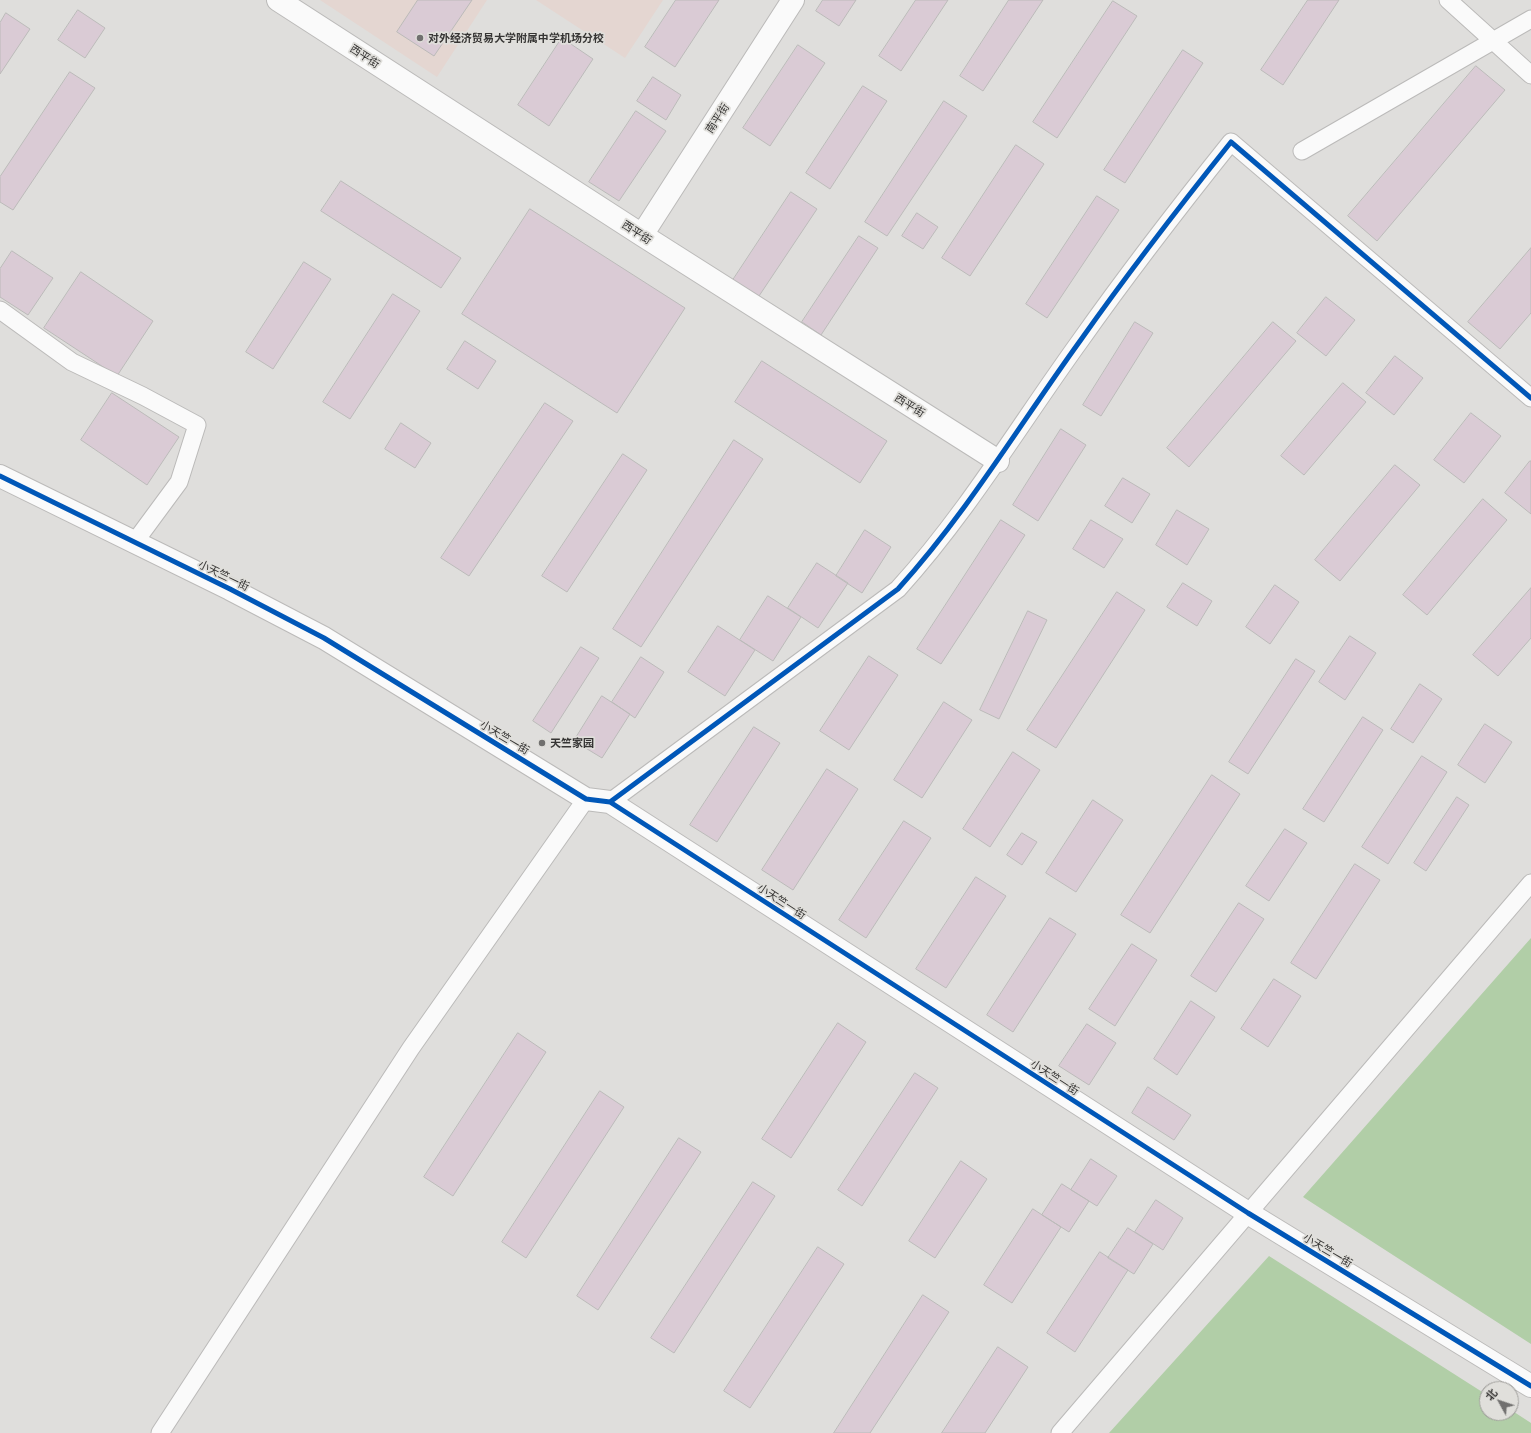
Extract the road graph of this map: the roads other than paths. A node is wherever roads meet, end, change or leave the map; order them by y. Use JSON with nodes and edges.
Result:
{"nodes":[{"id":1,"x":278,"y":0,"type":"edge"},
{"id":2,"x":793,"y":0,"type":"edge"},
{"id":3,"x":1448,"y":0,"type":"edge"},
{"id":4,"x":1531,"y":19,"type":"edge"},
{"id":5,"x":1493,"y":42,"type":"junction"},
{"id":6,"x":1531,"y":75,"type":"edge"},
{"id":7,"x":1302,"y":151,"type":"dead end"},
{"id":8,"x":642,"y":235,"type":"junction"},
{"id":9,"x":0,"y":310,"type":"edge"},
{"id":10,"x":1531,"y":398,"type":"edge"},
{"id":11,"x":998,"y":461,"type":"junction"},
{"id":12,"x":0,"y":476,"type":"edge"},
{"id":13,"x":134,"y":543,"type":"junction"},
{"id":14,"x":586,"y":799,"type":"junction"},
{"id":15,"x":610,"y":802,"type":"junction"},
{"id":16,"x":1531,"y":883,"type":"edge"},
{"id":17,"x":1248,"y":1213,"type":"junction"},
{"id":18,"x":1531,"y":1386,"type":"edge"},
{"id":19,"x":160,"y":1433,"type":"edge"},
{"id":20,"x":1060,"y":1433,"type":"edge"}],
"edges":[{"from":1,"to":8,"type":"street","name":"西平街"},
{"from":2,"to":8,"type":"street","name":"南平街"},
{"from":3,"to":5,"type":"street"},
{"from":4,"to":5,"type":"street"},
{"from":5,"to":6,"type":"street"},
{"from":5,"to":7,"type":"street"},
{"from":8,"to":11,"type":"street","name":"西平街"},
{"from":9,"to":13,"type":"street"},
{"from":10,"to":11,"type":"street"},
{"from":11,"to":15,"type":"street"},
{"from":12,"to":13,"type":"street","name":"小天竺一街"},
{"from":13,"to":14,"type":"street","name":"小天竺一街"},
{"from":14,"to":15,"type":"street","name":"小天竺一街"},
{"from":14,"to":19,"type":"street"},
{"from":15,"to":17,"type":"street","name":"小天竺一街"},
{"from":16,"to":17,"type":"street"},
{"from":17,"to":18,"type":"street","name":"小天竺一街"},
{"from":17,"to":20,"type":"street"}]}
